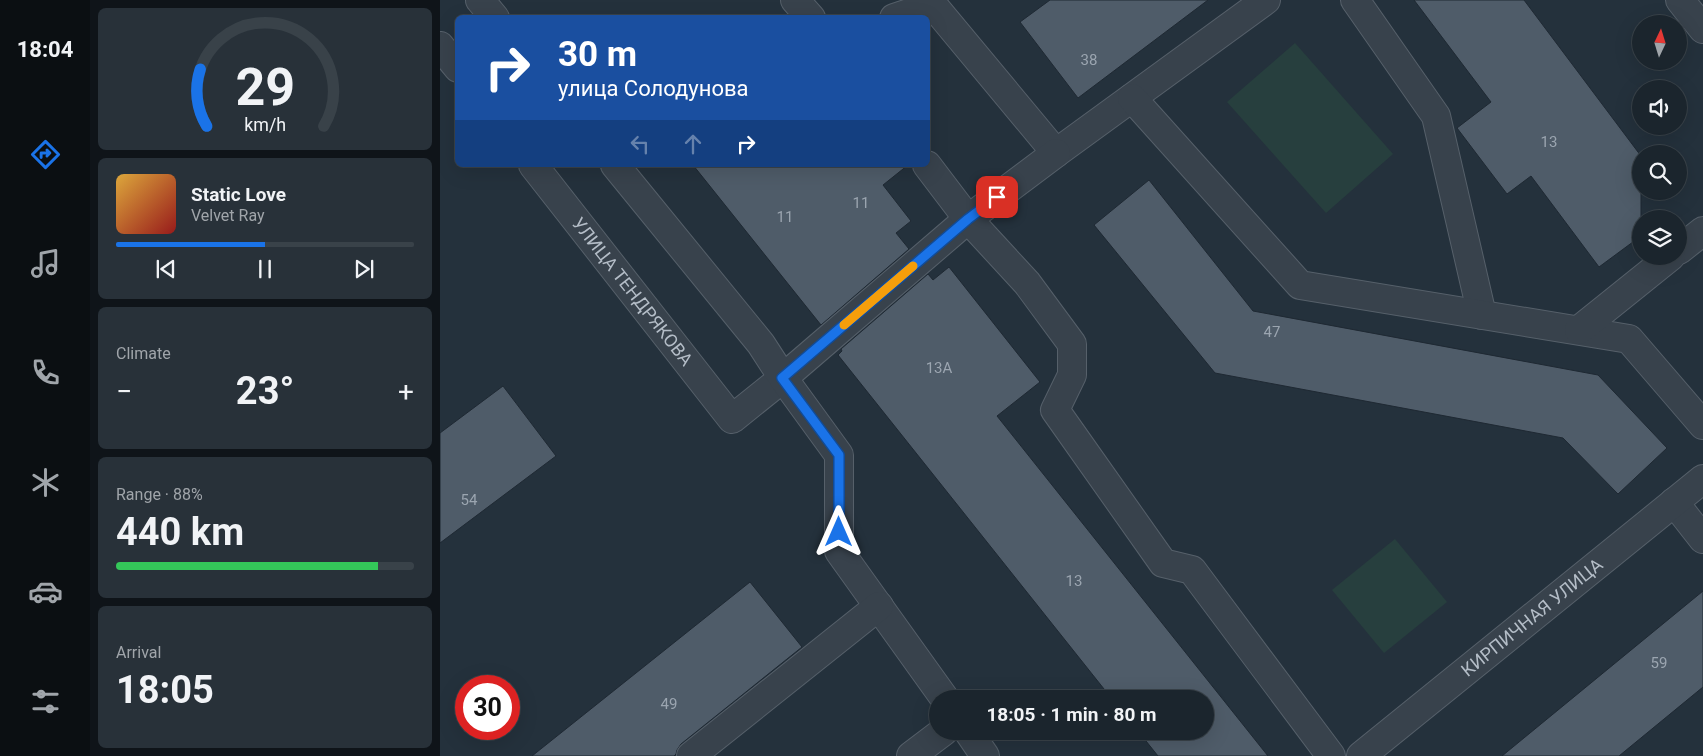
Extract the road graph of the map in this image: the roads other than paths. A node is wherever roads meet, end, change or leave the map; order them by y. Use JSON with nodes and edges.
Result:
{"nodes":[{"id":1,"x":480,"y":0,"type":"edge"},
{"id":2,"x":796,"y":0,"type":"edge"},
{"id":3,"x":1266,"y":0,"type":"edge"},
{"id":4,"x":1355,"y":0,"type":"edge"},
{"id":5,"x":1680,"y":0,"type":"edge"},
{"id":6,"x":936,"y":2,"type":"edge"},
{"id":7,"x":492,"y":15,"type":"edge"},
{"id":8,"x":808,"y":15,"type":"edge"},
{"id":9,"x":902,"y":15,"type":"edge"},
{"id":10,"x":1703,"y":29,"type":"edge"},
{"id":11,"x":440,"y":46,"type":"edge"},
{"id":12,"x":455,"y":64,"type":"edge"},
{"id":13,"x":1132,"y":98,"type":"junction"},
{"id":14,"x":1056,"y":153,"type":"junction"},
{"id":15,"x":536,"y":167,"type":"edge"},
{"id":16,"x":617,"y":167,"type":"edge"},
{"id":17,"x":928,"y":167,"type":"edge"},
{"id":18,"x":968,"y":219,"type":"junction"},
{"id":19,"x":1703,"y":230,"type":"edge"},
{"id":20,"x":1687,"y":243,"type":"edge"},
{"id":21,"x":1660,"y":265,"type":"edge"},
{"id":22,"x":1482,"y":315,"type":"junction"},
{"id":23,"x":1579,"y":330,"type":"junction"},
{"id":24,"x":782,"y":378,"type":"junction"},
{"id":25,"x":1703,"y":425,"type":"edge"},
{"id":26,"x":1702,"y":483,"type":"edge"},
{"id":27,"x":1674,"y":502,"type":"junction"},
{"id":28,"x":1703,"y":539,"type":"edge"},
{"id":29,"x":879,"y":606,"type":"junction"},
{"id":30,"x":939,"y":690,"type":"edge"},
{"id":31,"x":932,"y":740,"type":"edge"},
{"id":32,"x":974,"y":740,"type":"edge"},
{"id":33,"x":692,"y":756,"type":"edge"},
{"id":34,"x":911,"y":756,"type":"edge"},
{"id":35,"x":986,"y":756,"type":"edge"},
{"id":36,"x":1331,"y":756,"type":"edge"},
{"id":37,"x":1362,"y":756,"type":"edge"}],
"edges":[{"from":1,"to":7,"type":"street"},
{"from":2,"to":8,"type":"street"},
{"from":3,"to":13,"type":"street"},
{"from":4,"to":22,"type":"street"},
{"from":5,"to":10,"type":"street"},
{"from":6,"to":9,"type":"street"},
{"from":6,"to":14,"type":"street"},
{"from":11,"to":12,"type":"street"},
{"from":13,"to":14,"type":"street"},
{"from":13,"to":22,"type":"street"},
{"from":14,"to":18,"type":"street"},
{"from":15,"to":24,"type":"street","name":"УЛИЦА ТЕНДРЯКОВА"},
{"from":16,"to":24,"type":"street"},
{"from":17,"to":18,"type":"street"},
{"from":18,"to":24,"type":"street"},
{"from":18,"to":36,"type":"street"},
{"from":19,"to":20,"type":"street"},
{"from":21,"to":23,"type":"street"},
{"from":22,"to":23,"type":"street"},
{"from":23,"to":25,"type":"street"},
{"from":24,"to":29,"type":"street"},
{"from":26,"to":27,"type":"street","name":"КИРПИЧНАЯ УЛИЦА"},
{"from":27,"to":28,"type":"street"},
{"from":27,"to":37,"type":"street","name":"КИРПИЧНАЯ УЛИЦА"},
{"from":29,"to":30,"type":"street"},
{"from":29,"to":33,"type":"street"},
{"from":31,"to":34,"type":"street"},
{"from":32,"to":35,"type":"street"}]}
